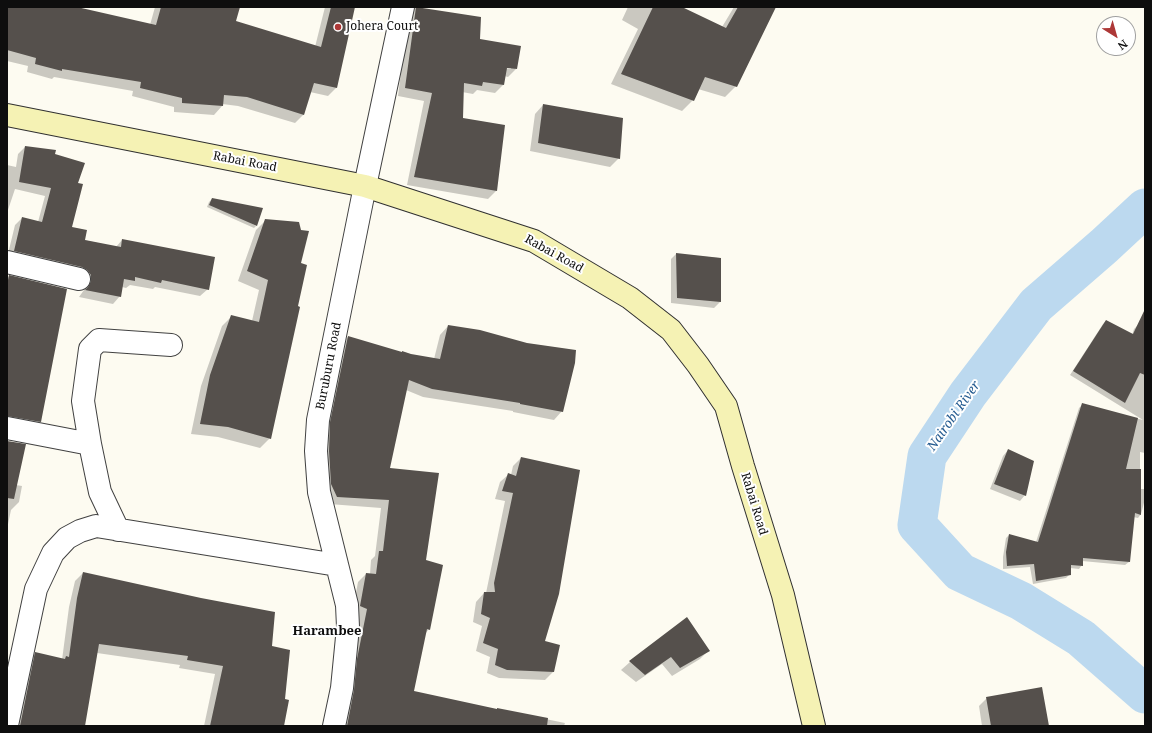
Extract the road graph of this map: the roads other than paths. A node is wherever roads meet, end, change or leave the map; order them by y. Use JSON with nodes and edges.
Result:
{"nodes":[{"id":1,"x":402,"y":7,"type":"edge"},
{"id":2,"x":7,"y":115,"type":"edge"},
{"id":3,"x":365,"y":186,"type":"junction"},
{"id":4,"x":7,"y":262,"type":"edge"},
{"id":5,"x":79,"y":279,"type":"dead end"},
{"id":6,"x":171,"y":345,"type":"dead end"},
{"id":7,"x":7,"y":428,"type":"edge"},
{"id":8,"x":90,"y":444,"type":"junction"},
{"id":9,"x":118,"y":530,"type":"junction"},
{"id":10,"x":337,"y":566,"type":"junction"},
{"id":11,"x":7,"y":725,"type":"edge"},
{"id":12,"x":334,"y":726,"type":"edge"},
{"id":13,"x":814,"y":726,"type":"edge"}],
"edges":[{"from":1,"to":3,"type":"street","name":"Buruburu Road"},
{"from":2,"to":3,"type":"main road","name":"Rabai Road"},
{"from":3,"to":10,"type":"street","name":"Buruburu Road"},
{"from":3,"to":13,"type":"main road","name":"Rabai Road"},
{"from":4,"to":5,"type":"street"},
{"from":6,"to":8,"type":"street"},
{"from":7,"to":8,"type":"street"},
{"from":8,"to":9,"type":"street"},
{"from":9,"to":10,"type":"street"},
{"from":9,"to":11,"type":"street"},
{"from":10,"to":12,"type":"street","name":"Buruburu Road"}]}
